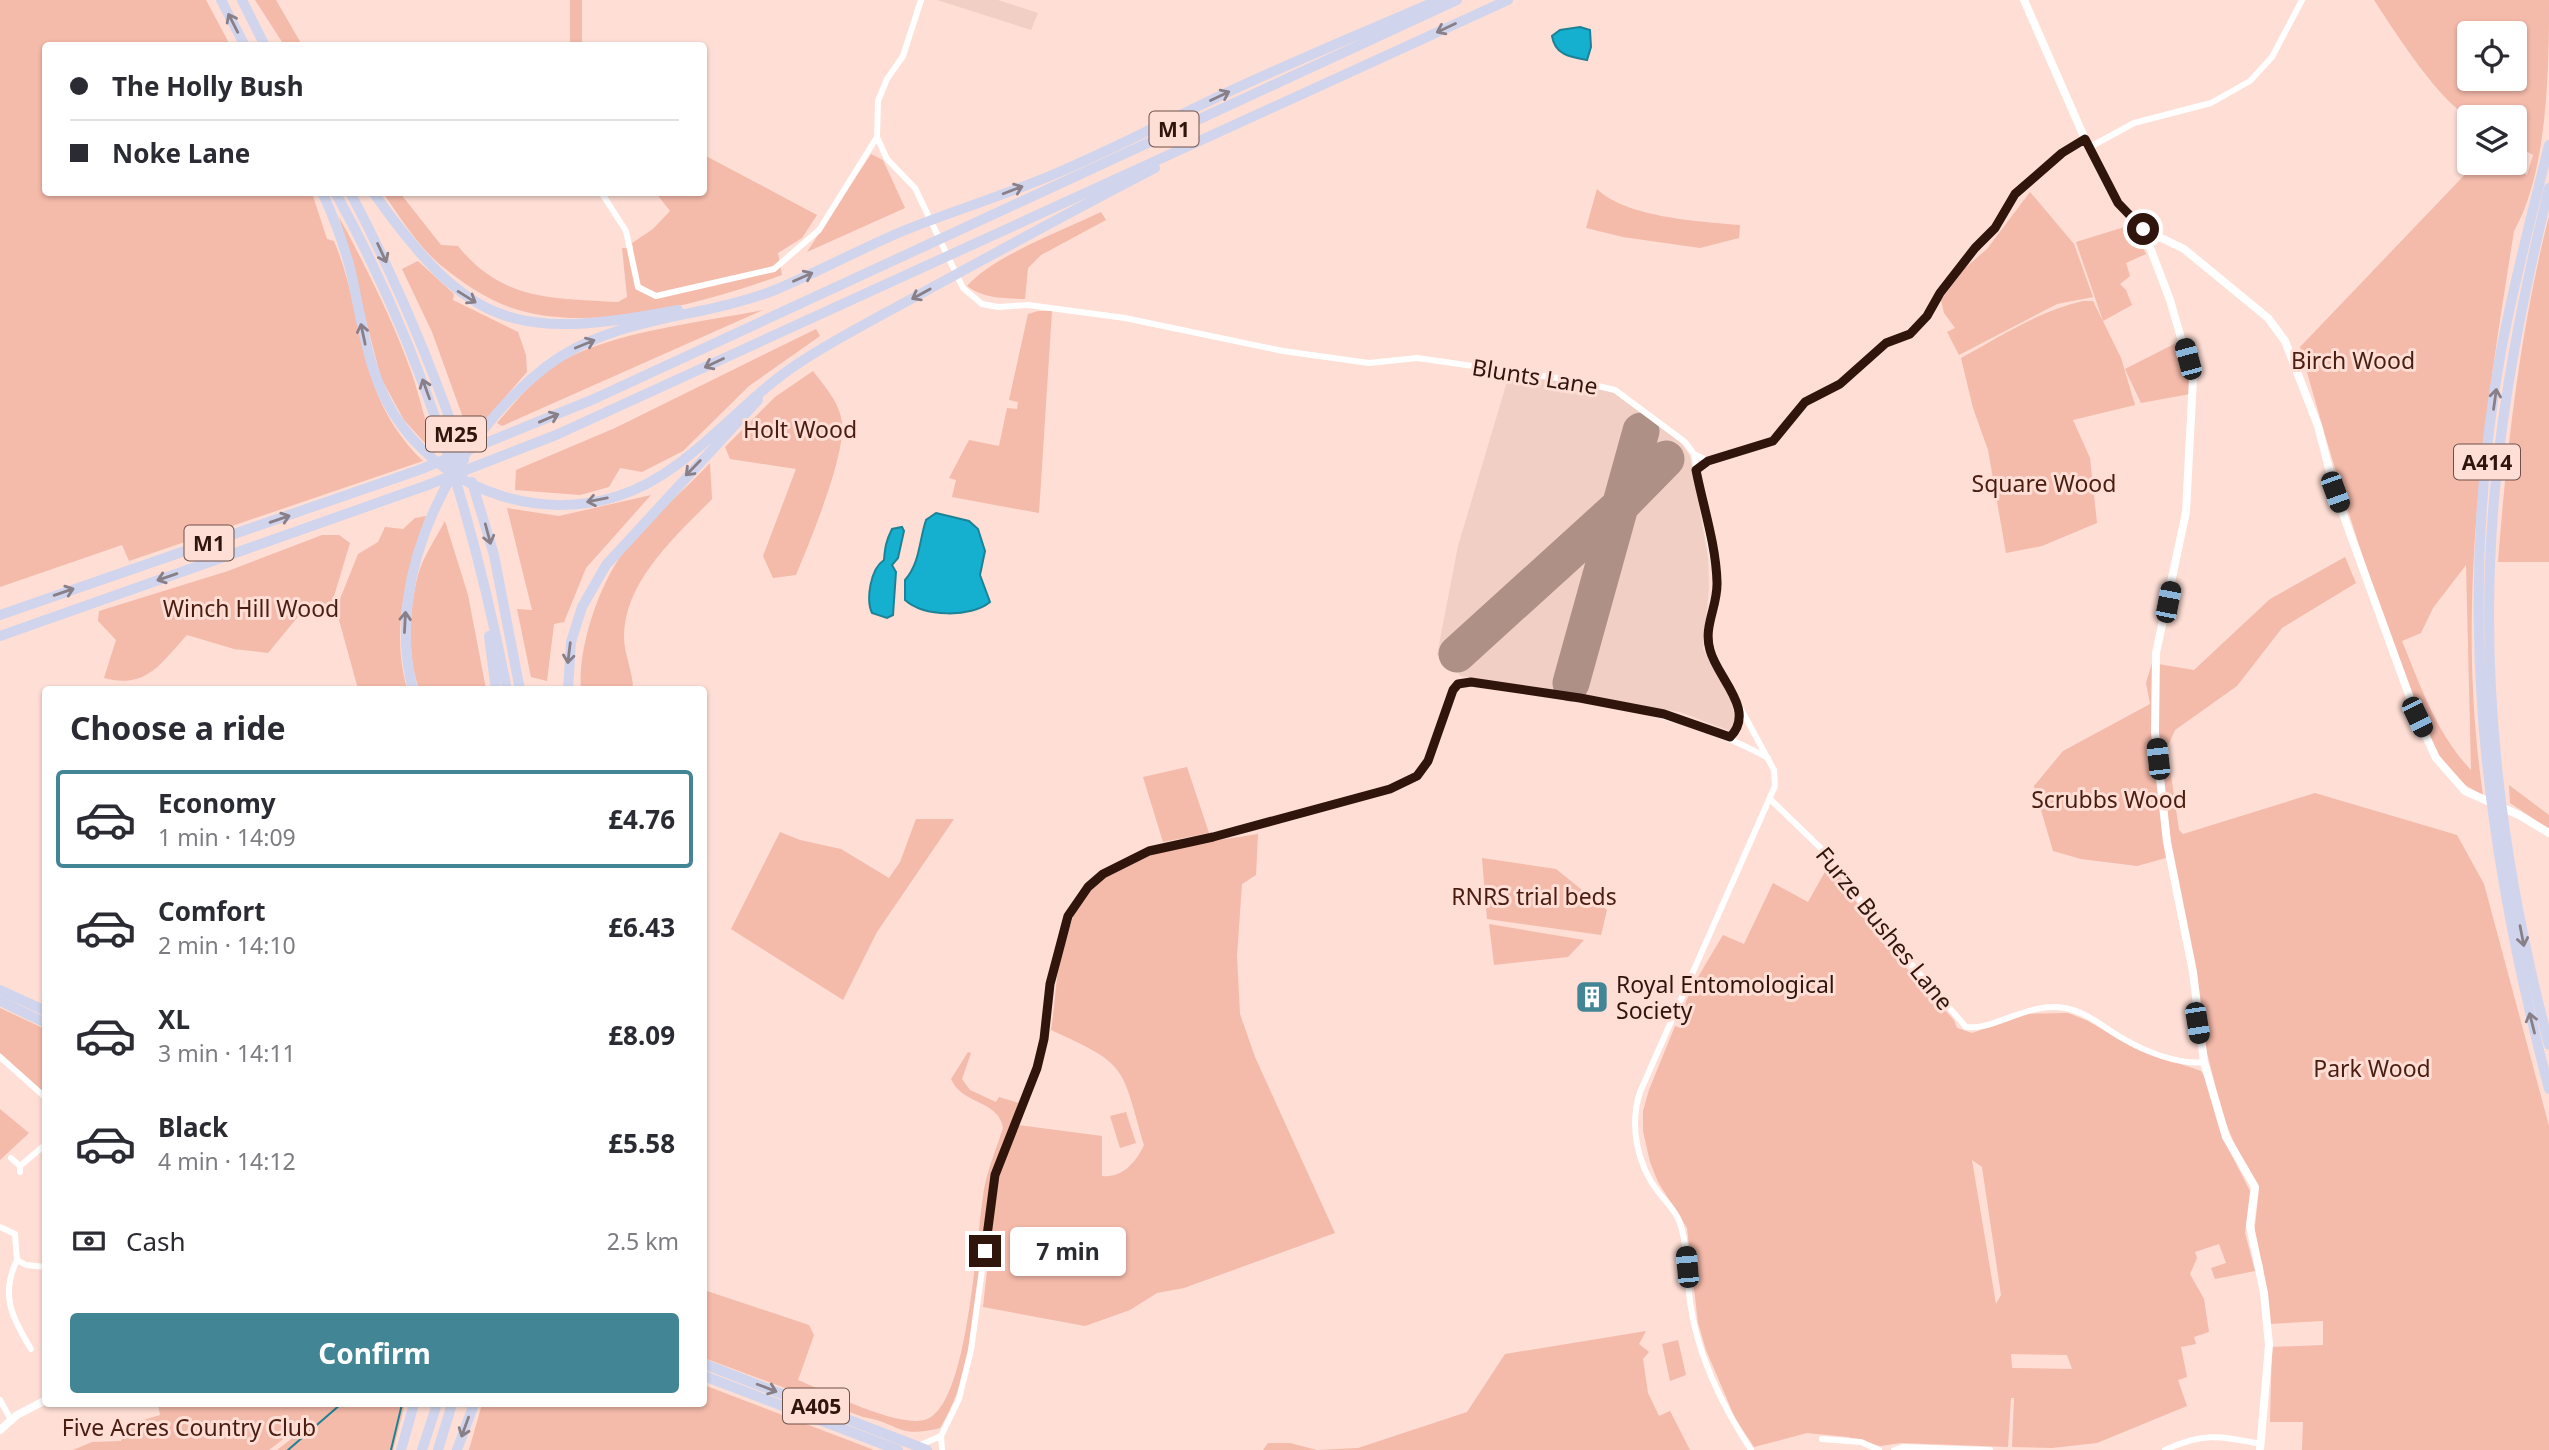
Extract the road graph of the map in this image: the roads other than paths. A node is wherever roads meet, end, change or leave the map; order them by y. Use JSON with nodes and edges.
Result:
{"nodes":[{"id":1,"x":221,"y":0,"type":"edge"},
{"id":2,"x":242,"y":0,"type":"edge"},
{"id":3,"x":921,"y":0,"type":"edge"},
{"id":4,"x":1439,"y":0,"type":"edge"},
{"id":5,"x":1457,"y":0,"type":"edge"},
{"id":6,"x":1508,"y":0,"type":"edge"},
{"id":7,"x":2024,"y":0,"type":"edge"},
{"id":8,"x":2302,"y":0,"type":"edge"},
{"id":9,"x":243,"y":42,"type":"edge"},
{"id":10,"x":263,"y":42,"type":"edge"},
{"id":11,"x":1267,"y":110,"type":"junction"},
{"id":12,"x":877,"y":137,"type":"junction"},
{"id":13,"x":2087,"y":143,"type":"junction"},
{"id":14,"x":2549,"y":145,"type":"edge"},
{"id":15,"x":2549,"y":188,"type":"edge"},
{"id":16,"x":324,"y":196,"type":"edge"},
{"id":17,"x":337,"y":196,"type":"edge"},
{"id":18,"x":352,"y":196,"type":"edge"},
{"id":19,"x":376,"y":196,"type":"edge"},
{"id":20,"x":604,"y":196,"type":"edge"},
{"id":21,"x":2143,"y":229,"type":"junction"},
{"id":22,"x":740,"y":301,"type":"junction"},
{"id":23,"x":793,"y":367,"type":"junction"},
{"id":24,"x":1694,"y":454,"type":"junction"},
{"id":25,"x":1708,"y":461,"type":"junction"},
{"id":26,"x":1696,"y":470,"type":"junction"},
{"id":27,"x":488,"y":595,"type":"junction"},
{"id":28,"x":0,"y":615,"type":"edge"},
{"id":29,"x":0,"y":636,"type":"edge"},
{"id":30,"x":412,"y":686,"type":"edge"},
{"id":31,"x":496,"y":686,"type":"edge"},
{"id":32,"x":506,"y":686,"type":"edge"},
{"id":33,"x":519,"y":686,"type":"edge"},
{"id":34,"x":568,"y":686,"type":"edge"},
{"id":35,"x":1740,"y":709,"type":"junction"},
{"id":36,"x":1730,"y":737,"type":"junction"},
{"id":37,"x":1768,"y":758,"type":"junction"},
{"id":38,"x":1771,"y":800,"type":"junction"},
{"id":39,"x":2549,"y":833,"type":"edge"},
{"id":40,"x":0,"y":990,"type":"edge"},
{"id":41,"x":0,"y":1001,"type":"edge"},
{"id":42,"x":42,"y":1009,"type":"edge"},
{"id":43,"x":42,"y":1021,"type":"edge"},
{"id":44,"x":2549,"y":1045,"type":"edge"},
{"id":45,"x":0,"y":1057,"type":"edge"},
{"id":46,"x":2204,"y":1062,"type":"junction"},
{"id":47,"x":2549,"y":1089,"type":"edge"},
{"id":48,"x":42,"y":1094,"type":"edge"},
{"id":49,"x":42,"y":1148,"type":"edge"},
{"id":50,"x":11,"y":1158,"type":"dead end"},
{"id":51,"x":0,"y":1227,"type":"edge"},
{"id":52,"x":17,"y":1260,"type":"junction"},
{"id":53,"x":42,"y":1267,"type":"edge"},
{"id":54,"x":31,"y":1349,"type":"dead end"},
{"id":55,"x":707,"y":1365,"type":"edge"},
{"id":56,"x":707,"y":1377,"type":"edge"},
{"id":57,"x":0,"y":1400,"type":"edge"},
{"id":58,"x":42,"y":1402,"type":"edge"},
{"id":59,"x":413,"y":1407,"type":"edge"},
{"id":60,"x":436,"y":1407,"type":"edge"},
{"id":61,"x":451,"y":1407,"type":"edge"},
{"id":62,"x":473,"y":1407,"type":"edge"},
{"id":63,"x":10,"y":1420,"type":"junction"},
{"id":64,"x":0,"y":1430,"type":"edge"},
{"id":65,"x":941,"y":1436,"type":"junction"},
{"id":66,"x":1822,"y":1439,"type":"dead end"},
{"id":67,"x":2261,"y":1447,"type":"edge"},
{"id":68,"x":923,"y":1448,"type":"edge"},
{"id":69,"x":2168,"y":1449,"type":"edge"},
{"id":70,"x":401,"y":1450,"type":"edge"},
{"id":71,"x":422,"y":1450,"type":"edge"},
{"id":72,"x":438,"y":1450,"type":"edge"},
{"id":73,"x":457,"y":1450,"type":"edge"},
{"id":74,"x":898,"y":1450,"type":"edge"},
{"id":75,"x":942,"y":1450,"type":"edge"},
{"id":76,"x":1751,"y":1450,"type":"edge"},
{"id":77,"x":1879,"y":1450,"type":"edge"},
{"id":78,"x":1894,"y":1450,"type":"edge"},
{"id":79,"x":1990,"y":1450,"type":"edge"}],
"edges":[{"from":9,"to":1,"type":"highway","one_way":true},
{"from":2,"to":10,"type":"highway"},
{"from":3,"to":12,"type":"street"},
{"from":22,"to":4,"type":"highway","one_way":true},
{"from":28,"to":5,"type":"highway","number":"M1","one_way":true},
{"from":6,"to":11,"type":"highway","number":"M1","one_way":true},
{"from":7,"to":13,"type":"street"},
{"from":8,"to":13,"type":"street"},
{"from":11,"to":23,"type":"highway","one_way":true},
{"from":11,"to":29,"type":"highway","number":"M1","one_way":true},
{"from":12,"to":20,"type":"street"},
{"from":12,"to":24,"type":"street","name":"Blunts Lane"},
{"from":13,"to":21,"type":"street"},
{"from":13,"to":25,"type":"street"},
{"from":47,"to":14,"type":"highway","number":"A414","one_way":true},
{"from":15,"to":44,"type":"highway","number":"A414","one_way":true},
{"from":23,"to":16,"type":"highway","one_way":true},
{"from":27,"to":17,"type":"highway","number":"M25","one_way":true},
{"from":18,"to":33,"type":"highway","number":"M25","one_way":true},
{"from":19,"to":22,"type":"highway","one_way":true},
{"from":21,"to":39,"type":"street"},
{"from":21,"to":46,"type":"street"},
{"from":30,"to":22,"type":"highway","one_way":true},
{"from":23,"to":34,"type":"highway","one_way":true},
{"from":24,"to":25,"type":"street","name":"Blunts Lane"},
{"from":24,"to":26,"type":"street"},
{"from":25,"to":26,"type":"street"},
{"from":26,"to":35,"type":"street"},
{"from":27,"to":31,"type":"highway","number":"M25"},
{"from":27,"to":32,"type":"highway","number":"M25"},
{"from":35,"to":36,"type":"street"},
{"from":35,"to":37,"type":"street"},
{"from":36,"to":37,"type":"street"},
{"from":36,"to":65,"type":"street"},
{"from":37,"to":38,"type":"street"},
{"from":38,"to":46,"type":"street","name":"Furze Bushes Lane"},
{"from":38,"to":76,"type":"street"},
{"from":40,"to":42,"type":"highway"},
{"from":41,"to":43,"type":"highway"},
{"from":45,"to":48,"type":"street"},
{"from":46,"to":67,"type":"street"},
{"from":49,"to":50,"type":"street"},
{"from":51,"to":52,"type":"street"},
{"from":52,"to":53,"type":"street"},
{"from":52,"to":54,"type":"street"},
{"from":55,"to":68,"type":"highway","number":"A405","one_way":true},
{"from":56,"to":74,"type":"highway","number":"A405"},
{"from":57,"to":63,"type":"street"},
{"from":58,"to":63,"type":"street"},
{"from":59,"to":70,"type":"highway"},
{"from":60,"to":71,"type":"highway"},
{"from":61,"to":72,"type":"highway"},
{"from":62,"to":73,"type":"highway","one_way":true},
{"from":63,"to":64,"type":"street"},
{"from":65,"to":68,"type":"street"},
{"from":65,"to":75,"type":"street"},
{"from":66,"to":77,"type":"street"},
{"from":67,"to":69,"type":"street"},
{"from":78,"to":79,"type":"street"}]}
